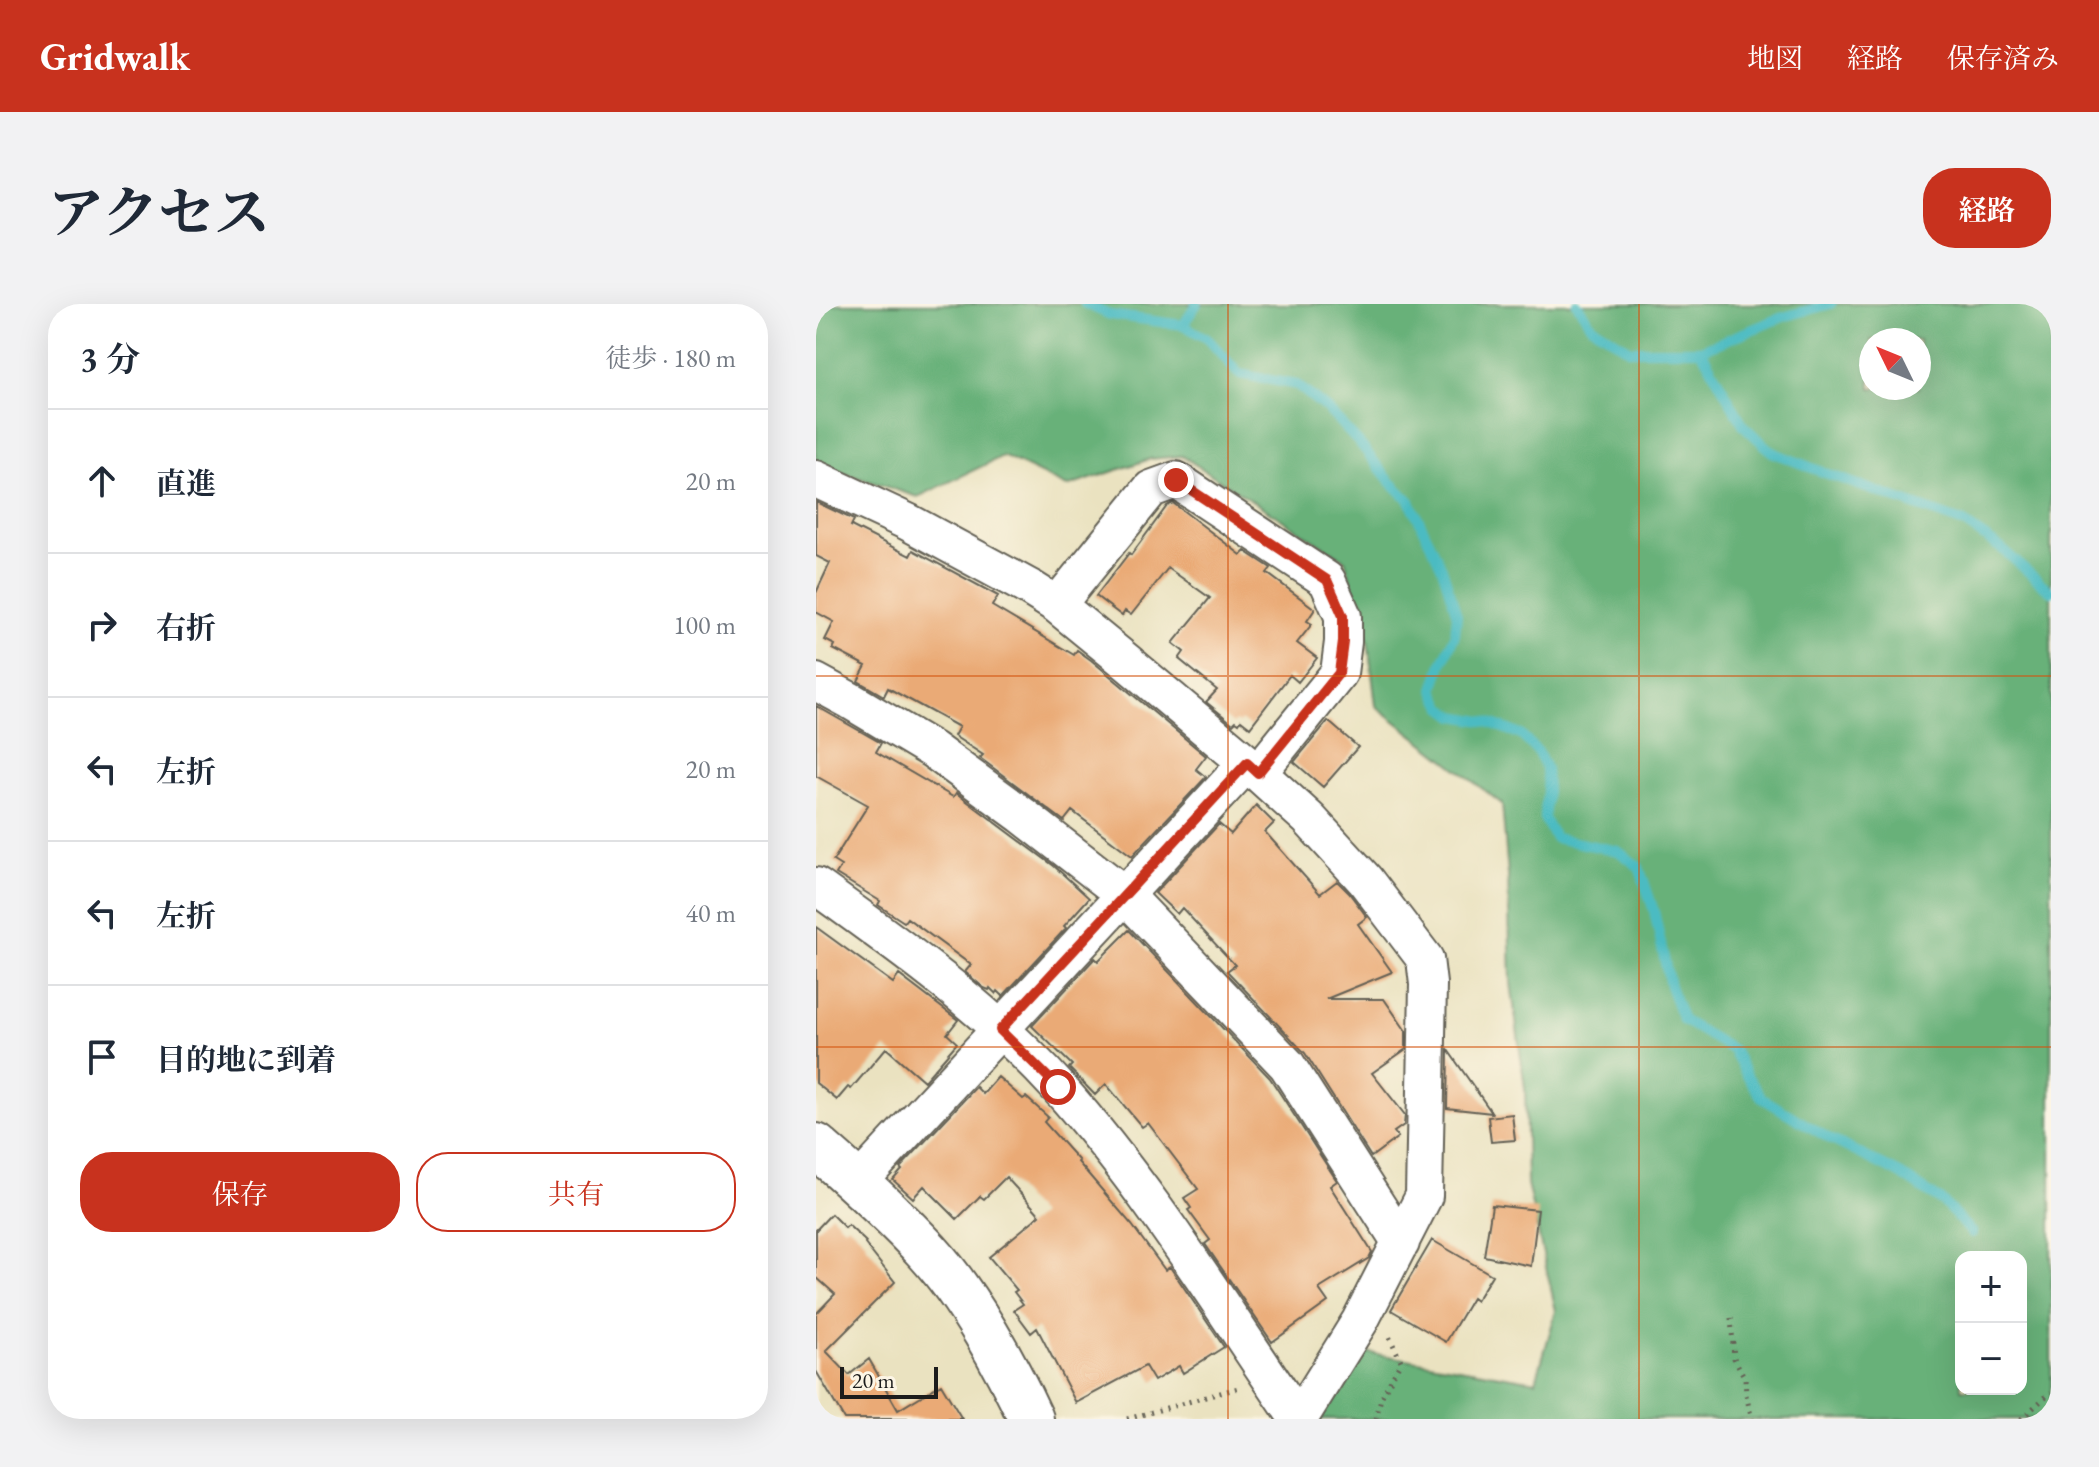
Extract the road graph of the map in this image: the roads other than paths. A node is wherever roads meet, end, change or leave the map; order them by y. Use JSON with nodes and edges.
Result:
{"nodes":[{"id":1,"x":816,"y":479,"type":"edge"},
{"id":2,"x":1057,"y":605,"type":"junction"},
{"id":3,"x":816,"y":682,"type":"edge"},
{"id":4,"x":1252,"y":768,"type":"junction"},
{"id":5,"x":816,"y":886,"type":"edge"},
{"id":6,"x":1125,"y":895,"type":"junction"},
{"id":7,"x":1000,"y":1030,"type":"junction"},
{"id":8,"x":816,"y":1146,"type":"edge"},
{"id":9,"x":858,"y":1183,"type":"junction"},
{"id":10,"x":1401,"y":1243,"type":"junction"},
{"id":11,"x":1031,"y":1419,"type":"edge"},
{"id":12,"x":1299,"y":1419,"type":"edge"}],
"edges":[{"from":1,"to":2,"type":"street"},
{"from":2,"to":4,"type":"street"},
{"from":2,"to":4,"type":"street"},
{"from":3,"to":6,"type":"street"},
{"from":4,"to":6,"type":"street"},
{"from":4,"to":10,"type":"street"},
{"from":5,"to":7,"type":"street"},
{"from":6,"to":7,"type":"street"},
{"from":6,"to":10,"type":"street"},
{"from":7,"to":9,"type":"street"},
{"from":7,"to":12,"type":"street"},
{"from":8,"to":9,"type":"street"},
{"from":9,"to":11,"type":"street"},
{"from":10,"to":12,"type":"street"}]}
